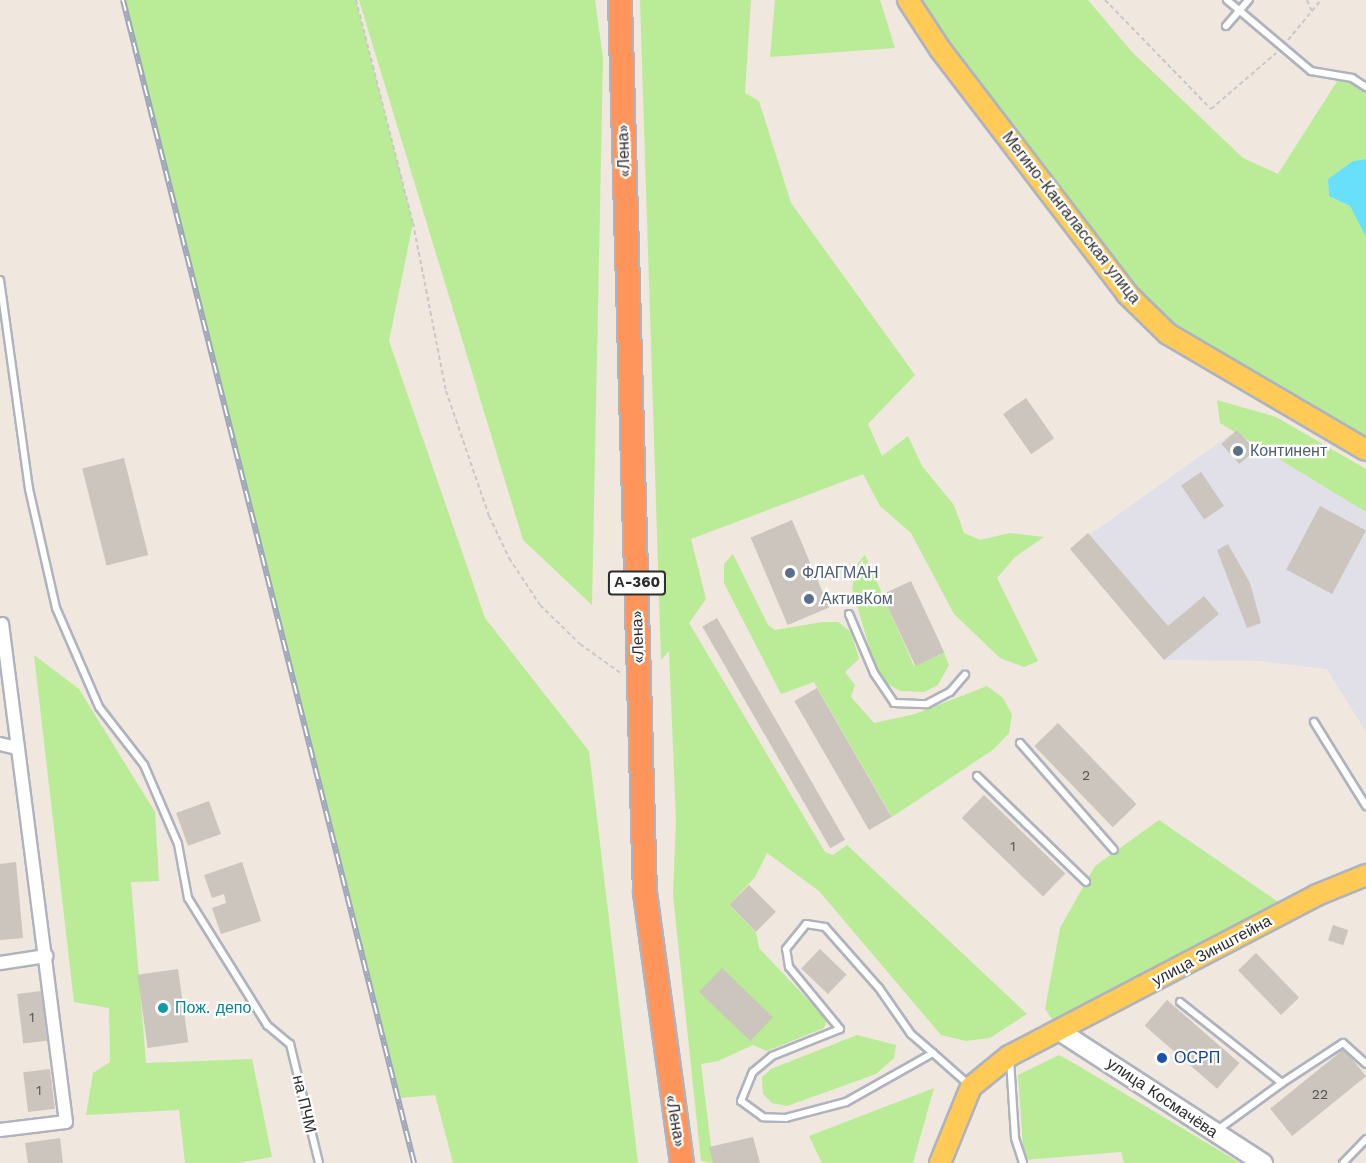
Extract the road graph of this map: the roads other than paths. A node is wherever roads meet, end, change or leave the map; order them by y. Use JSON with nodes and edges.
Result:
{"nodes":[{"id":1,"x":620,"y":0,"type":"edge"},
{"id":2,"x":908,"y":0,"type":"edge"},
{"id":3,"x":1227,"y":0,"type":"edge"},
{"id":4,"x":1249,"y":0,"type":"edge"},
{"id":5,"x":1239,"y":11,"type":"junction"},
{"id":6,"x":1226,"y":26,"type":"dead end"},
{"id":7,"x":1366,"y":87,"type":"edge"},
{"id":8,"x":0,"y":280,"type":"edge"},
{"id":9,"x":1366,"y":450,"type":"edge"},
{"id":10,"x":849,"y":614,"type":"dead end"},
{"id":11,"x":2,"y":624,"type":"dead end"},
{"id":12,"x":965,"y":675,"type":"dead end"},
{"id":13,"x":1314,"y":722,"type":"dead end"},
{"id":14,"x":1020,"y":743,"type":"dead end"},
{"id":15,"x":0,"y":744,"type":"edge"},
{"id":16,"x":18,"y":748,"type":"junction"},
{"id":17,"x":977,"y":776,"type":"dead end"},
{"id":18,"x":1366,"y":806,"type":"edge"},
{"id":19,"x":1114,"y":850,"type":"dead end"},
{"id":20,"x":1366,"y":875,"type":"edge"},
{"id":21,"x":1086,"y":882,"type":"dead end"},
{"id":22,"x":46,"y":956,"type":"junction"},
{"id":23,"x":0,"y":963,"type":"edge"},
{"id":24,"x":1180,"y":1002,"type":"dead end"},
{"id":25,"x":1061,"y":1032,"type":"junction"},
{"id":26,"x":933,"y":1053,"type":"junction"},
{"id":27,"x":1010,"y":1056,"type":"junction"},
{"id":28,"x":1366,"y":1064,"type":"edge"},
{"id":29,"x":1282,"y":1083,"type":"junction"},
{"id":30,"x":971,"y":1086,"type":"junction"},
{"id":31,"x":0,"y":1130,"type":"edge"},
{"id":32,"x":1214,"y":1133,"type":"junction"},
{"id":33,"x":1366,"y":1139,"type":"edge"},
{"id":34,"x":319,"y":1163,"type":"edge"},
{"id":35,"x":682,"y":1163,"type":"edge"},
{"id":36,"x":940,"y":1163,"type":"edge"},
{"id":37,"x":1023,"y":1163,"type":"edge"},
{"id":38,"x":1263,"y":1163,"type":"edge"},
{"id":39,"x":1343,"y":1163,"type":"edge"}],
"edges":[{"from":1,"to":35,"type":"highway","name":"«Лена»","number":"А-360"},
{"from":2,"to":9,"type":"main road","name":"Мегино-Кангаласская улица"},
{"from":3,"to":5,"type":"lane"},
{"from":4,"to":5,"type":"lane"},
{"from":5,"to":6,"type":"lane"},
{"from":5,"to":7,"type":"lane"},
{"from":8,"to":34,"type":"lane","name":"на ПЧМ"},
{"from":10,"to":12,"type":"lane"},
{"from":11,"to":16,"type":"street"},
{"from":13,"to":18,"type":"lane"},
{"from":14,"to":19,"type":"lane"},
{"from":15,"to":16,"type":"street"},
{"from":16,"to":22,"type":"street"},
{"from":17,"to":21,"type":"lane"},
{"from":20,"to":25,"type":"main road","name":"улица Зинштейна"},
{"from":22,"to":23,"type":"street"},
{"from":22,"to":31,"type":"street"},
{"from":24,"to":29,"type":"lane"},
{"from":25,"to":27,"type":"main road","name":"улица Зинштейна"},
{"from":25,"to":32,"type":"main road","name":"улица Космачёва"},
{"from":26,"to":26,"type":"lane"},
{"from":26,"to":30,"type":"lane"},
{"from":27,"to":30,"type":"main road","name":"улица Зинштейна"},
{"from":27,"to":37,"type":"lane"},
{"from":28,"to":29,"type":"lane"},
{"from":29,"to":32,"type":"lane"},
{"from":30,"to":36,"type":"main road"},
{"from":32,"to":38,"type":"main road","name":"улица Космачёва"},
{"from":33,"to":39,"type":"lane"}]}
